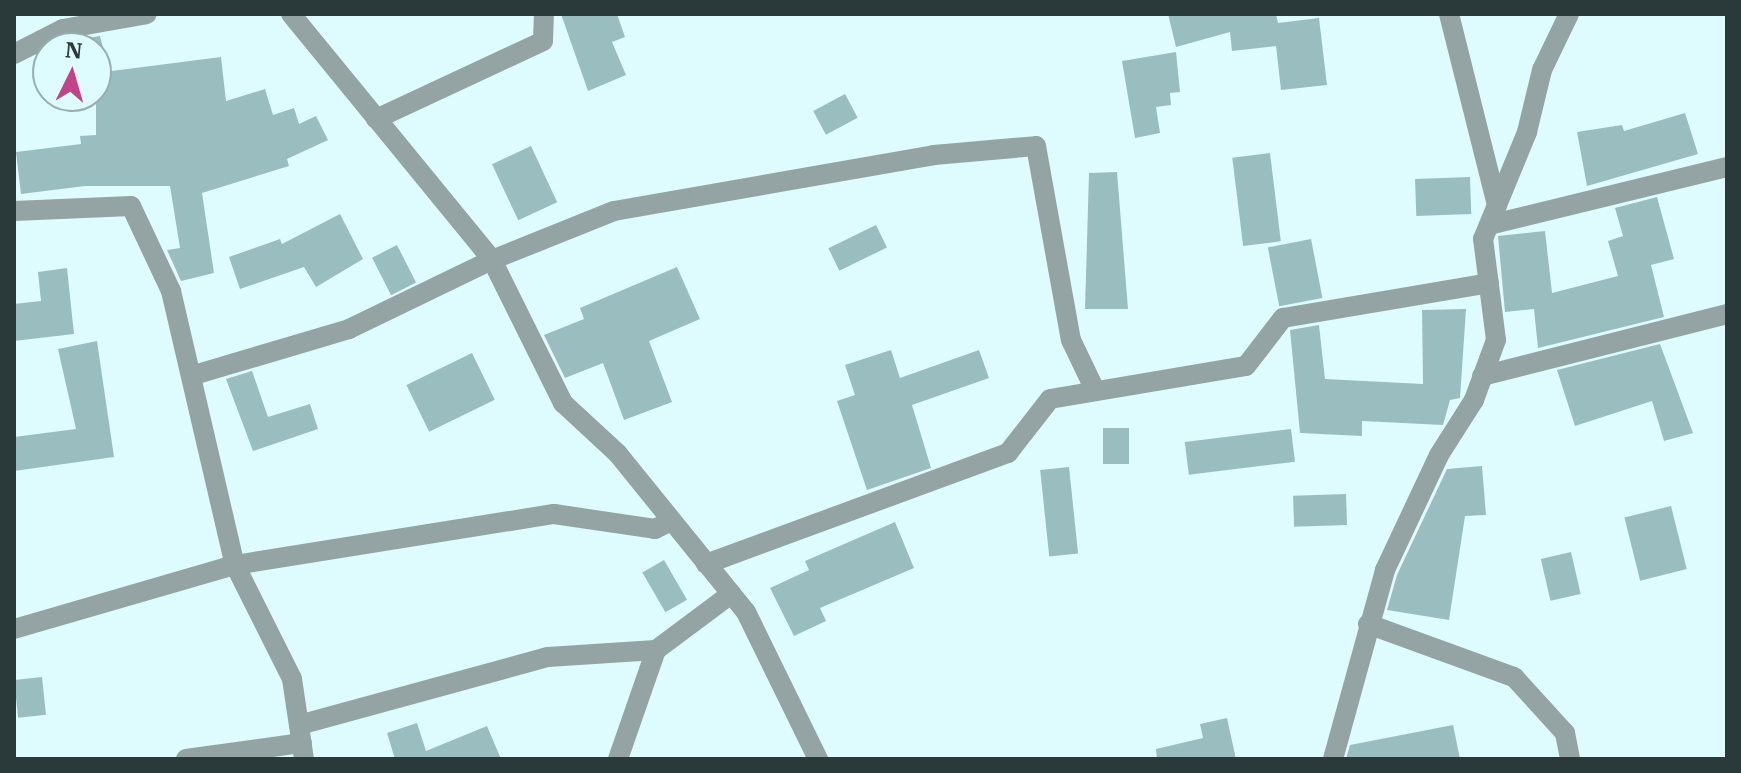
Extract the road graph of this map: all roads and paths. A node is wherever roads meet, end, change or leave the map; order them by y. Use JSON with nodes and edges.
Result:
{"nodes":[{"id":1,"x":147,"y":14,"type":"edge"},
{"id":2,"x":291,"y":14,"type":"edge"},
{"id":3,"x":544,"y":14,"type":"edge"},
{"id":4,"x":1449,"y":14,"type":"edge"},
{"id":5,"x":1569,"y":14,"type":"edge"},
{"id":6,"x":14,"y":54,"type":"edge"},
{"id":7,"x":376,"y":119,"type":"junction"},
{"id":8,"x":1727,"y":167,"type":"edge"},
{"id":9,"x":1497,"y":205,"type":"junction"},
{"id":10,"x":14,"y":211,"type":"edge"},
{"id":11,"x":1489,"y":225,"type":"junction"},
{"id":12,"x":492,"y":260,"type":"junction"},
{"id":13,"x":1489,"y":283,"type":"junction"},
{"id":14,"x":1727,"y":314,"type":"edge"},
{"id":15,"x":194,"y":375,"type":"junction"},
{"id":16,"x":1482,"y":376,"type":"junction"},
{"id":17,"x":1095,"y":390,"type":"junction"},
{"id":18,"x":671,"y":521,"type":"junction"},
{"id":19,"x":706,"y":564,"type":"junction"},
{"id":20,"x":235,"y":565,"type":"junction"},
{"id":21,"x":731,"y":594,"type":"junction"},
{"id":22,"x":1368,"y":624,"type":"junction"},
{"id":23,"x":14,"y":629,"type":"edge"},
{"id":24,"x":656,"y":650,"type":"junction"},
{"id":25,"x":302,"y":742,"type":"edge"},
{"id":26,"x":186,"y":759,"type":"edge"},
{"id":27,"x":618,"y":759,"type":"edge"},
{"id":28,"x":818,"y":759,"type":"edge"},
{"id":29,"x":1333,"y":759,"type":"edge"},
{"id":30,"x":1570,"y":759,"type":"edge"}],
"edges":[{"from":1,"to":6,"type":"street"},
{"from":2,"to":7,"type":"street"},
{"from":3,"to":7,"type":"street"},
{"from":4,"to":9,"type":"street"},
{"from":5,"to":9,"type":"street"},
{"from":7,"to":12,"type":"street"},
{"from":8,"to":11,"type":"street"},
{"from":9,"to":11,"type":"street"},
{"from":10,"to":15,"type":"street"},
{"from":11,"to":13,"type":"street"},
{"from":12,"to":15,"type":"street"},
{"from":12,"to":17,"type":"street"},
{"from":12,"to":18,"type":"street"},
{"from":13,"to":16,"type":"street"},
{"from":13,"to":17,"type":"street"},
{"from":14,"to":16,"type":"street"},
{"from":15,"to":20,"type":"street"},
{"from":16,"to":22,"type":"street"},
{"from":17,"to":19,"type":"street"},
{"from":18,"to":19,"type":"street"},
{"from":18,"to":20,"type":"street"},
{"from":19,"to":21,"type":"street"},
{"from":20,"to":23,"type":"street"},
{"from":20,"to":25,"type":"street"},
{"from":21,"to":24,"type":"street"},
{"from":21,"to":28,"type":"street"},
{"from":22,"to":29,"type":"street"},
{"from":22,"to":30,"type":"street"},
{"from":24,"to":25,"type":"street"},
{"from":24,"to":27,"type":"street"},
{"from":25,"to":26,"type":"street"}]}
